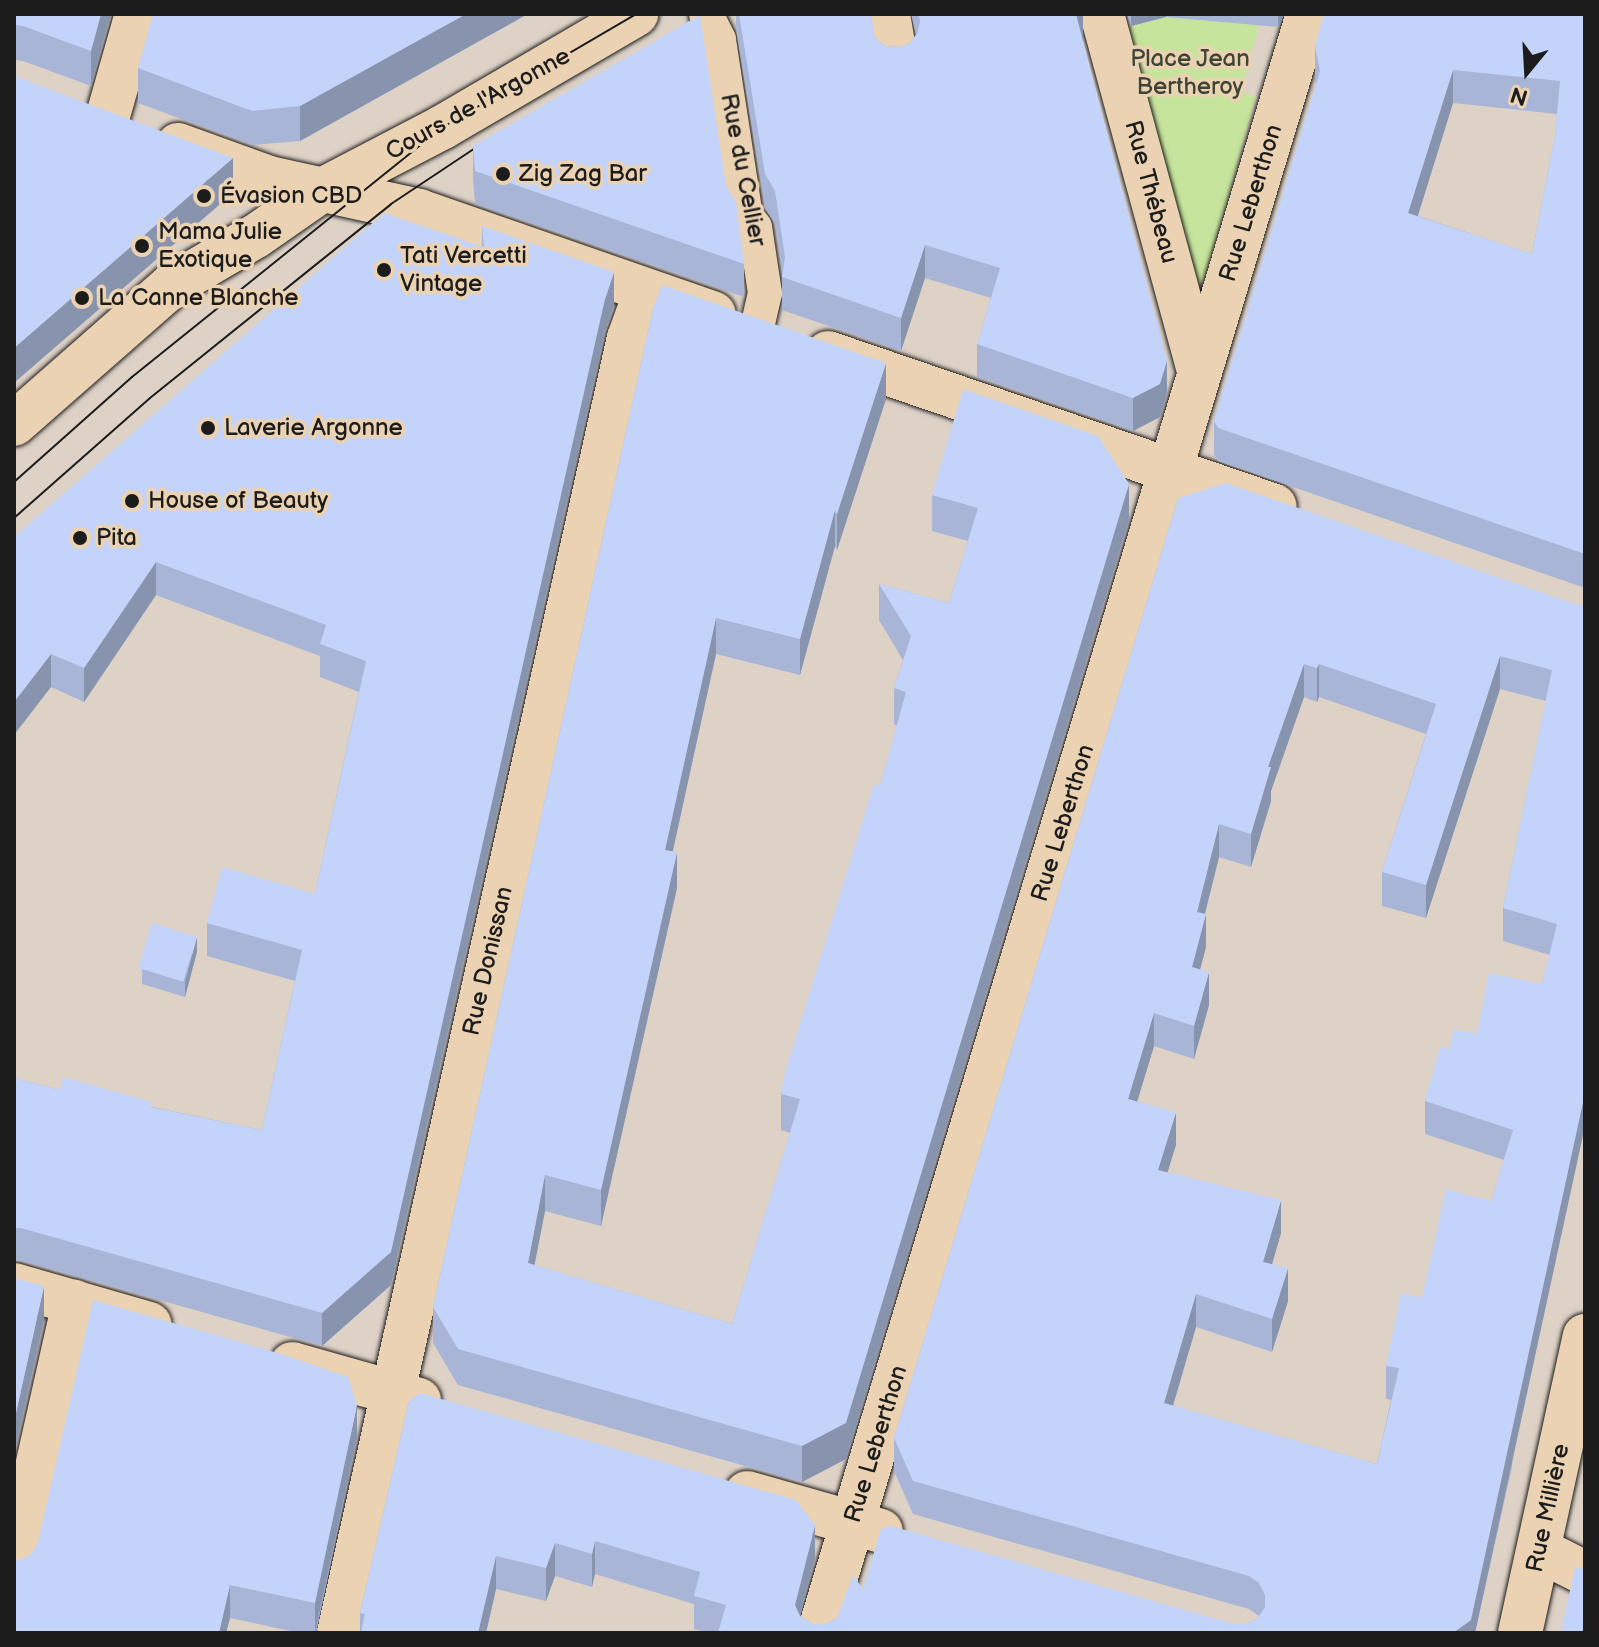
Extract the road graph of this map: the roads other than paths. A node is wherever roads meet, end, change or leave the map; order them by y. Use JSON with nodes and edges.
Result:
{"nodes":[{"id":1,"x":137,"y":14,"type":"edge"},
{"id":2,"x":636,"y":14,"type":"edge"},
{"id":3,"x":706,"y":14,"type":"edge"},
{"id":4,"x":1102,"y":14,"type":"edge"},
{"id":5,"x":1308,"y":14,"type":"edge"},
{"id":6,"x":322,"y":190,"type":"junction"},
{"id":7,"x":646,"y":291,"type":"junction"},
{"id":8,"x":757,"y":329,"type":"junction"},
{"id":9,"x":1199,"y":370,"type":"junction"},
{"id":10,"x":14,"y":424,"type":"edge"},
{"id":11,"x":1169,"y":471,"type":"junction"},
{"id":12,"x":1317,"y":521,"type":"edge"},
{"id":13,"x":14,"y":1285,"type":"edge"},
{"id":14,"x":74,"y":1302,"type":"junction"},
{"id":15,"x":182,"y":1333,"type":"edge"},
{"id":16,"x":1585,"y":1336,"type":"edge"},
{"id":17,"x":258,"y":1355,"type":"edge"},
{"id":18,"x":390,"y":1392,"type":"junction"},
{"id":19,"x":454,"y":1410,"type":"edge"},
{"id":20,"x":714,"y":1484,"type":"edge"},
{"id":21,"x":853,"y":1523,"type":"junction"},
{"id":22,"x":918,"y":1541,"type":"edge"},
{"id":23,"x":1539,"y":1550,"type":"junction"},
{"id":24,"x":14,"y":1569,"type":"edge"},
{"id":25,"x":1585,"y":1573,"type":"edge"},
{"id":26,"x":339,"y":1633,"type":"edge"},
{"id":27,"x":819,"y":1633,"type":"edge"},
{"id":28,"x":1520,"y":1633,"type":"edge"}],
"edges":[{"from":1,"to":6,"type":"street"},
{"from":2,"to":6,"type":"street","name":"Cours de l'Argonne"},
{"from":3,"to":8,"type":"street","name":"Rue du Cellier"},
{"from":4,"to":9,"type":"street","name":"Rue Thébeau"},
{"from":5,"to":9,"type":"street","name":"Rue Leberthon"},
{"from":6,"to":7,"type":"street"},
{"from":6,"to":10,"type":"street","name":"Cours de l'Argonne"},
{"from":7,"to":8,"type":"street"},
{"from":7,"to":18,"type":"street","name":"Rue Donissan"},
{"from":8,"to":11,"type":"street"},
{"from":9,"to":11,"type":"street","name":"Rue Leberthon"},
{"from":11,"to":12,"type":"street"},
{"from":11,"to":21,"type":"street","name":"Rue Leberthon"},
{"from":13,"to":14,"type":"street"},
{"from":14,"to":15,"type":"street"},
{"from":14,"to":24,"type":"street"},
{"from":16,"to":23,"type":"street","name":"Rue Millière"},
{"from":17,"to":18,"type":"street"},
{"from":18,"to":19,"type":"street"},
{"from":18,"to":26,"type":"street","name":"Rue Donissan"},
{"from":20,"to":21,"type":"street"},
{"from":21,"to":22,"type":"street"},
{"from":21,"to":27,"type":"street","name":"Rue Leberthon"},
{"from":23,"to":25,"type":"street"},
{"from":23,"to":28,"type":"street","name":"Rue Millière"}]}
